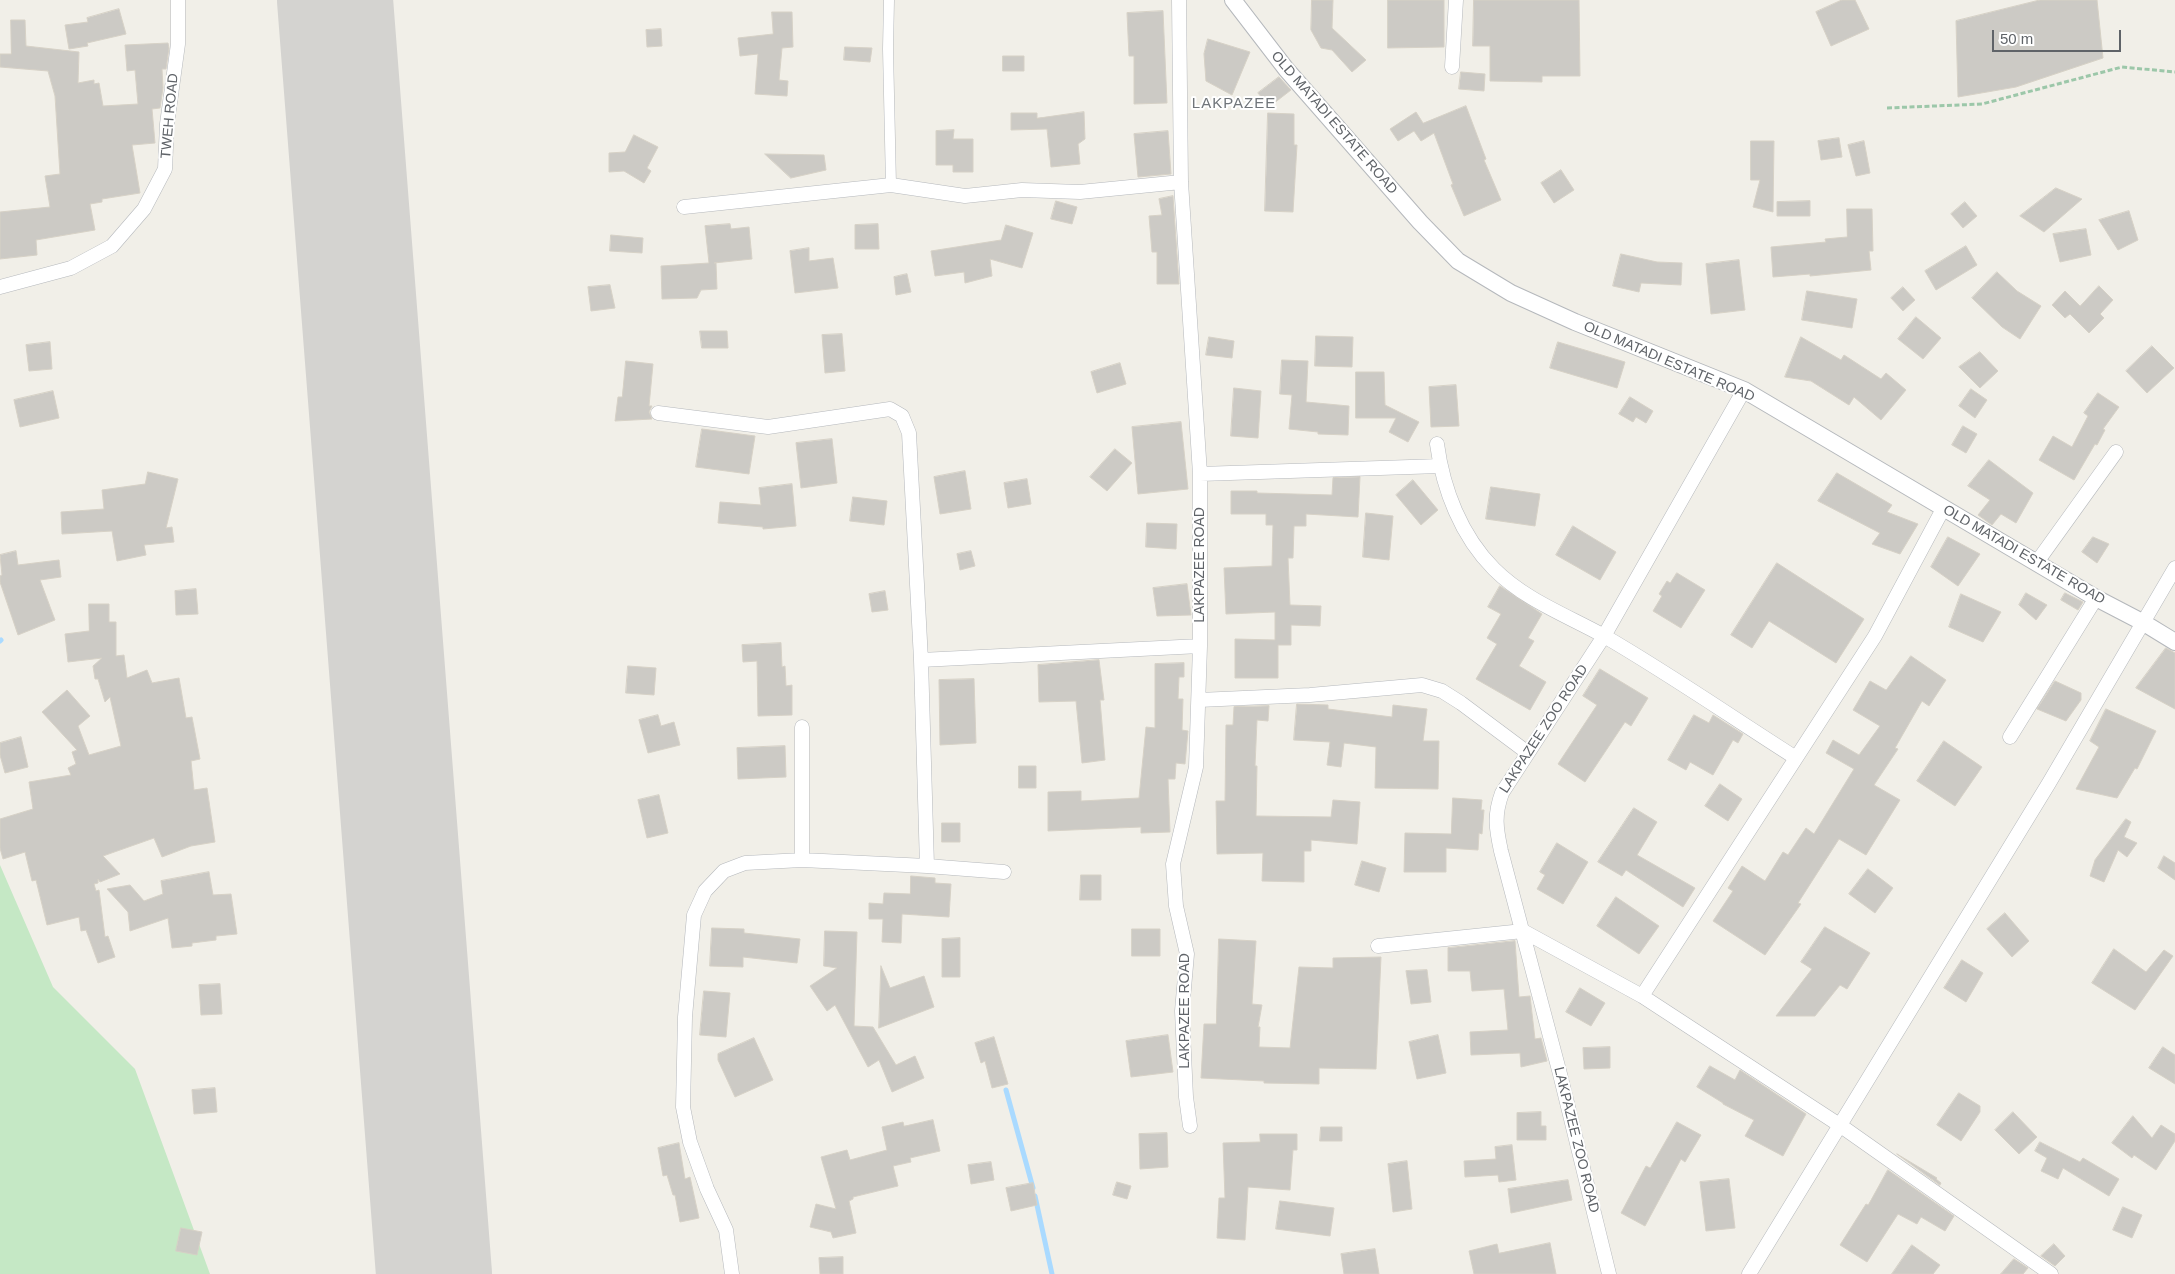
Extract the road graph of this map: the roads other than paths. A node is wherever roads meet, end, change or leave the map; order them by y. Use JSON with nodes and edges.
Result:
{"nodes":[{"id":1,"x":178,"y":0,"type":"edge"},
{"id":2,"x":889,"y":0,"type":"edge"},
{"id":3,"x":1179,"y":0,"type":"edge"},
{"id":4,"x":1233,"y":0,"type":"edge"},
{"id":5,"x":1456,"y":0,"type":"edge"},
{"id":6,"x":1452,"y":67,"type":"dead end"},
{"id":7,"x":1181,"y":182,"type":"junction"},
{"id":8,"x":891,"y":185,"type":"junction"},
{"id":9,"x":684,"y":207,"type":"dead end"},
{"id":10,"x":0,"y":287,"type":"edge"},
{"id":11,"x":1744,"y":390,"type":"junction"},
{"id":12,"x":658,"y":413,"type":"dead end"},
{"id":13,"x":1437,"y":444,"type":"dead end"},
{"id":14,"x":2116,"y":452,"type":"dead end"},
{"id":15,"x":1440,"y":466,"type":"junction"},
{"id":16,"x":1200,"y":474,"type":"junction"},
{"id":17,"x":1943,"y":509,"type":"junction"},
{"id":18,"x":2037,"y":562,"type":"junction"},
{"id":19,"x":2175,"y":568,"type":"edge"},
{"id":20,"x":2096,"y":598,"type":"junction"},
{"id":21,"x":2144,"y":623,"type":"junction"},
{"id":22,"x":1604,"y":636,"type":"junction"},
{"id":23,"x":2175,"y":642,"type":"edge"},
{"id":24,"x":1200,"y":646,"type":"junction"},
{"id":25,"x":921,"y":660,"type":"junction"},
{"id":26,"x":1199,"y":700,"type":"junction"},
{"id":27,"x":802,"y":727,"type":"dead end"},
{"id":28,"x":2010,"y":737,"type":"dead end"},
{"id":29,"x":1528,"y":753,"type":"junction"},
{"id":30,"x":1796,"y":758,"type":"junction"},
{"id":31,"x":802,"y":860,"type":"junction"},
{"id":32,"x":927,"y":866,"type":"junction"},
{"id":33,"x":1004,"y":872,"type":"dead end"},
{"id":34,"x":1523,"y":931,"type":"junction"},
{"id":35,"x":1378,"y":946,"type":"dead end"},
{"id":36,"x":1642,"y":996,"type":"junction"},
{"id":37,"x":1190,"y":1126,"type":"dead end"},
{"id":38,"x":1841,"y":1126,"type":"junction"},
{"id":39,"x":732,"y":1274,"type":"edge"},
{"id":40,"x":1609,"y":1274,"type":"edge"},
{"id":41,"x":1749,"y":1274,"type":"edge"},
{"id":42,"x":2051,"y":1274,"type":"edge"}],
"edges":[{"from":1,"to":10,"type":"street","name":"TWEH ROAD"},
{"from":2,"to":8,"type":"street"},
{"from":3,"to":7,"type":"street","name":"LAKPAZEE ROAD"},
{"from":4,"to":11,"type":"street","name":"OLD MATADI ESTATE ROAD"},
{"from":5,"to":6,"type":"street"},
{"from":7,"to":8,"type":"street"},
{"from":7,"to":16,"type":"street","name":"LAKPAZEE ROAD"},
{"from":8,"to":9,"type":"street"},
{"from":11,"to":17,"type":"street","name":"OLD MATADI ESTATE ROAD"},
{"from":11,"to":22,"type":"street","name":"LAKPAZEE ZOO ROAD"},
{"from":12,"to":25,"type":"street"},
{"from":13,"to":15,"type":"street"},
{"from":14,"to":18,"type":"street"},
{"from":15,"to":16,"type":"street"},
{"from":15,"to":22,"type":"street"},
{"from":16,"to":24,"type":"street","name":"LAKPAZEE ROAD"},
{"from":17,"to":18,"type":"street","name":"OLD MATADI ESTATE ROAD"},
{"from":17,"to":30,"type":"street"},
{"from":18,"to":20,"type":"street","name":"OLD MATADI ESTATE ROAD"},
{"from":19,"to":21,"type":"street"},
{"from":20,"to":21,"type":"street","name":"OLD MATADI ESTATE ROAD"},
{"from":20,"to":28,"type":"street"},
{"from":21,"to":23,"type":"street","name":"OLD MATADI ESTATE ROAD"},
{"from":21,"to":38,"type":"street"},
{"from":22,"to":29,"type":"street","name":"LAKPAZEE ZOO ROAD"},
{"from":22,"to":30,"type":"street"},
{"from":24,"to":25,"type":"street"},
{"from":24,"to":26,"type":"street","name":"LAKPAZEE ROAD"},
{"from":25,"to":32,"type":"street"},
{"from":26,"to":29,"type":"street"},
{"from":26,"to":37,"type":"street","name":"LAKPAZEE ROAD"},
{"from":27,"to":31,"type":"street"},
{"from":29,"to":34,"type":"street","name":"LAKPAZEE ZOO ROAD"},
{"from":30,"to":36,"type":"street"},
{"from":31,"to":32,"type":"street"},
{"from":31,"to":39,"type":"street"},
{"from":32,"to":33,"type":"street"},
{"from":34,"to":35,"type":"street"},
{"from":34,"to":36,"type":"street"},
{"from":34,"to":40,"type":"street","name":"LAKPAZEE ZOO ROAD"},
{"from":36,"to":38,"type":"street"},
{"from":38,"to":41,"type":"street"},
{"from":38,"to":42,"type":"street"}]}
